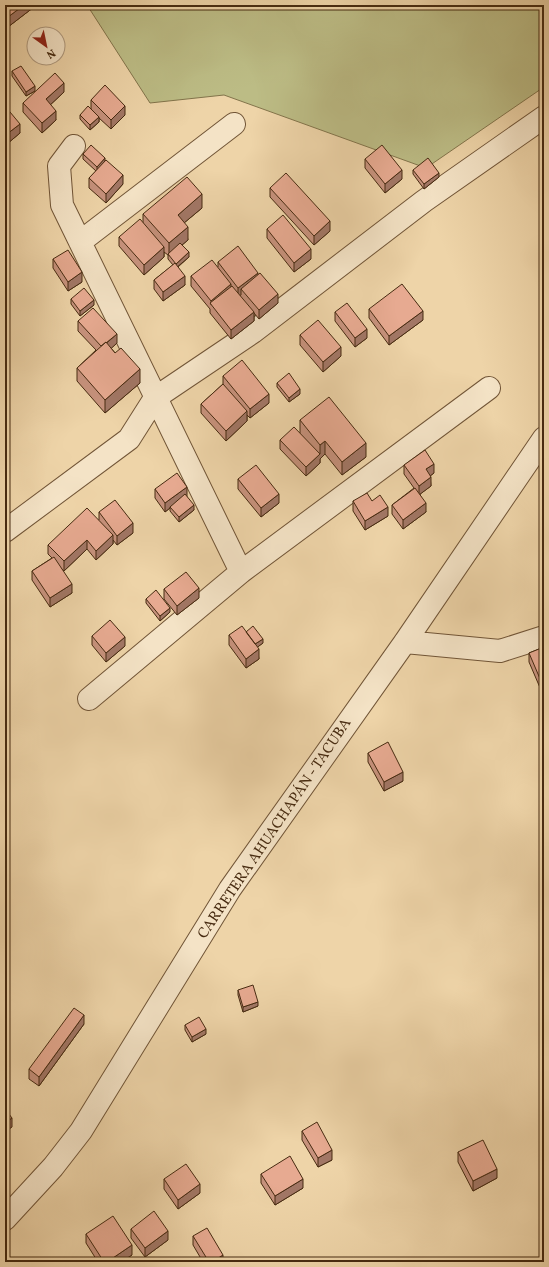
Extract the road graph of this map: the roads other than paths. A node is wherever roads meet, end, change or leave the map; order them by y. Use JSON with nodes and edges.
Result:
{"nodes":[{"id":1,"x":544,"y":117,"type":"edge"},
{"id":2,"x":234,"y":124,"type":"dead end"},
{"id":3,"x":74,"y":146,"type":"dead end"},
{"id":4,"x":80,"y":242,"type":"junction"},
{"id":5,"x":489,"y":388,"type":"dead end"},
{"id":6,"x":155,"y":398,"type":"junction"},
{"id":7,"x":544,"y":438,"type":"edge"},
{"id":8,"x":5,"y":531,"type":"edge"},
{"id":9,"x":240,"y":572,"type":"junction"},
{"id":10,"x":544,"y":638,"type":"edge"},
{"id":11,"x":405,"y":642,"type":"junction"},
{"id":12,"x":89,"y":699,"type":"dead end"},
{"id":13,"x":5,"y":1219,"type":"edge"}],
"edges":[{"from":1,"to":6,"type":"street"},
{"from":2,"to":4,"type":"street"},
{"from":3,"to":4,"type":"street"},
{"from":4,"to":6,"type":"street"},
{"from":5,"to":9,"type":"street"},
{"from":6,"to":8,"type":"street"},
{"from":6,"to":9,"type":"street"},
{"from":7,"to":11,"type":"street","name":"CARRETERA AHUACHAPÁN - TACUBA"},
{"from":9,"to":12,"type":"street"},
{"from":10,"to":11,"type":"street"},
{"from":11,"to":13,"type":"street","name":"CARRETERA AHUACHAPÁN - TACUBA"}]}
